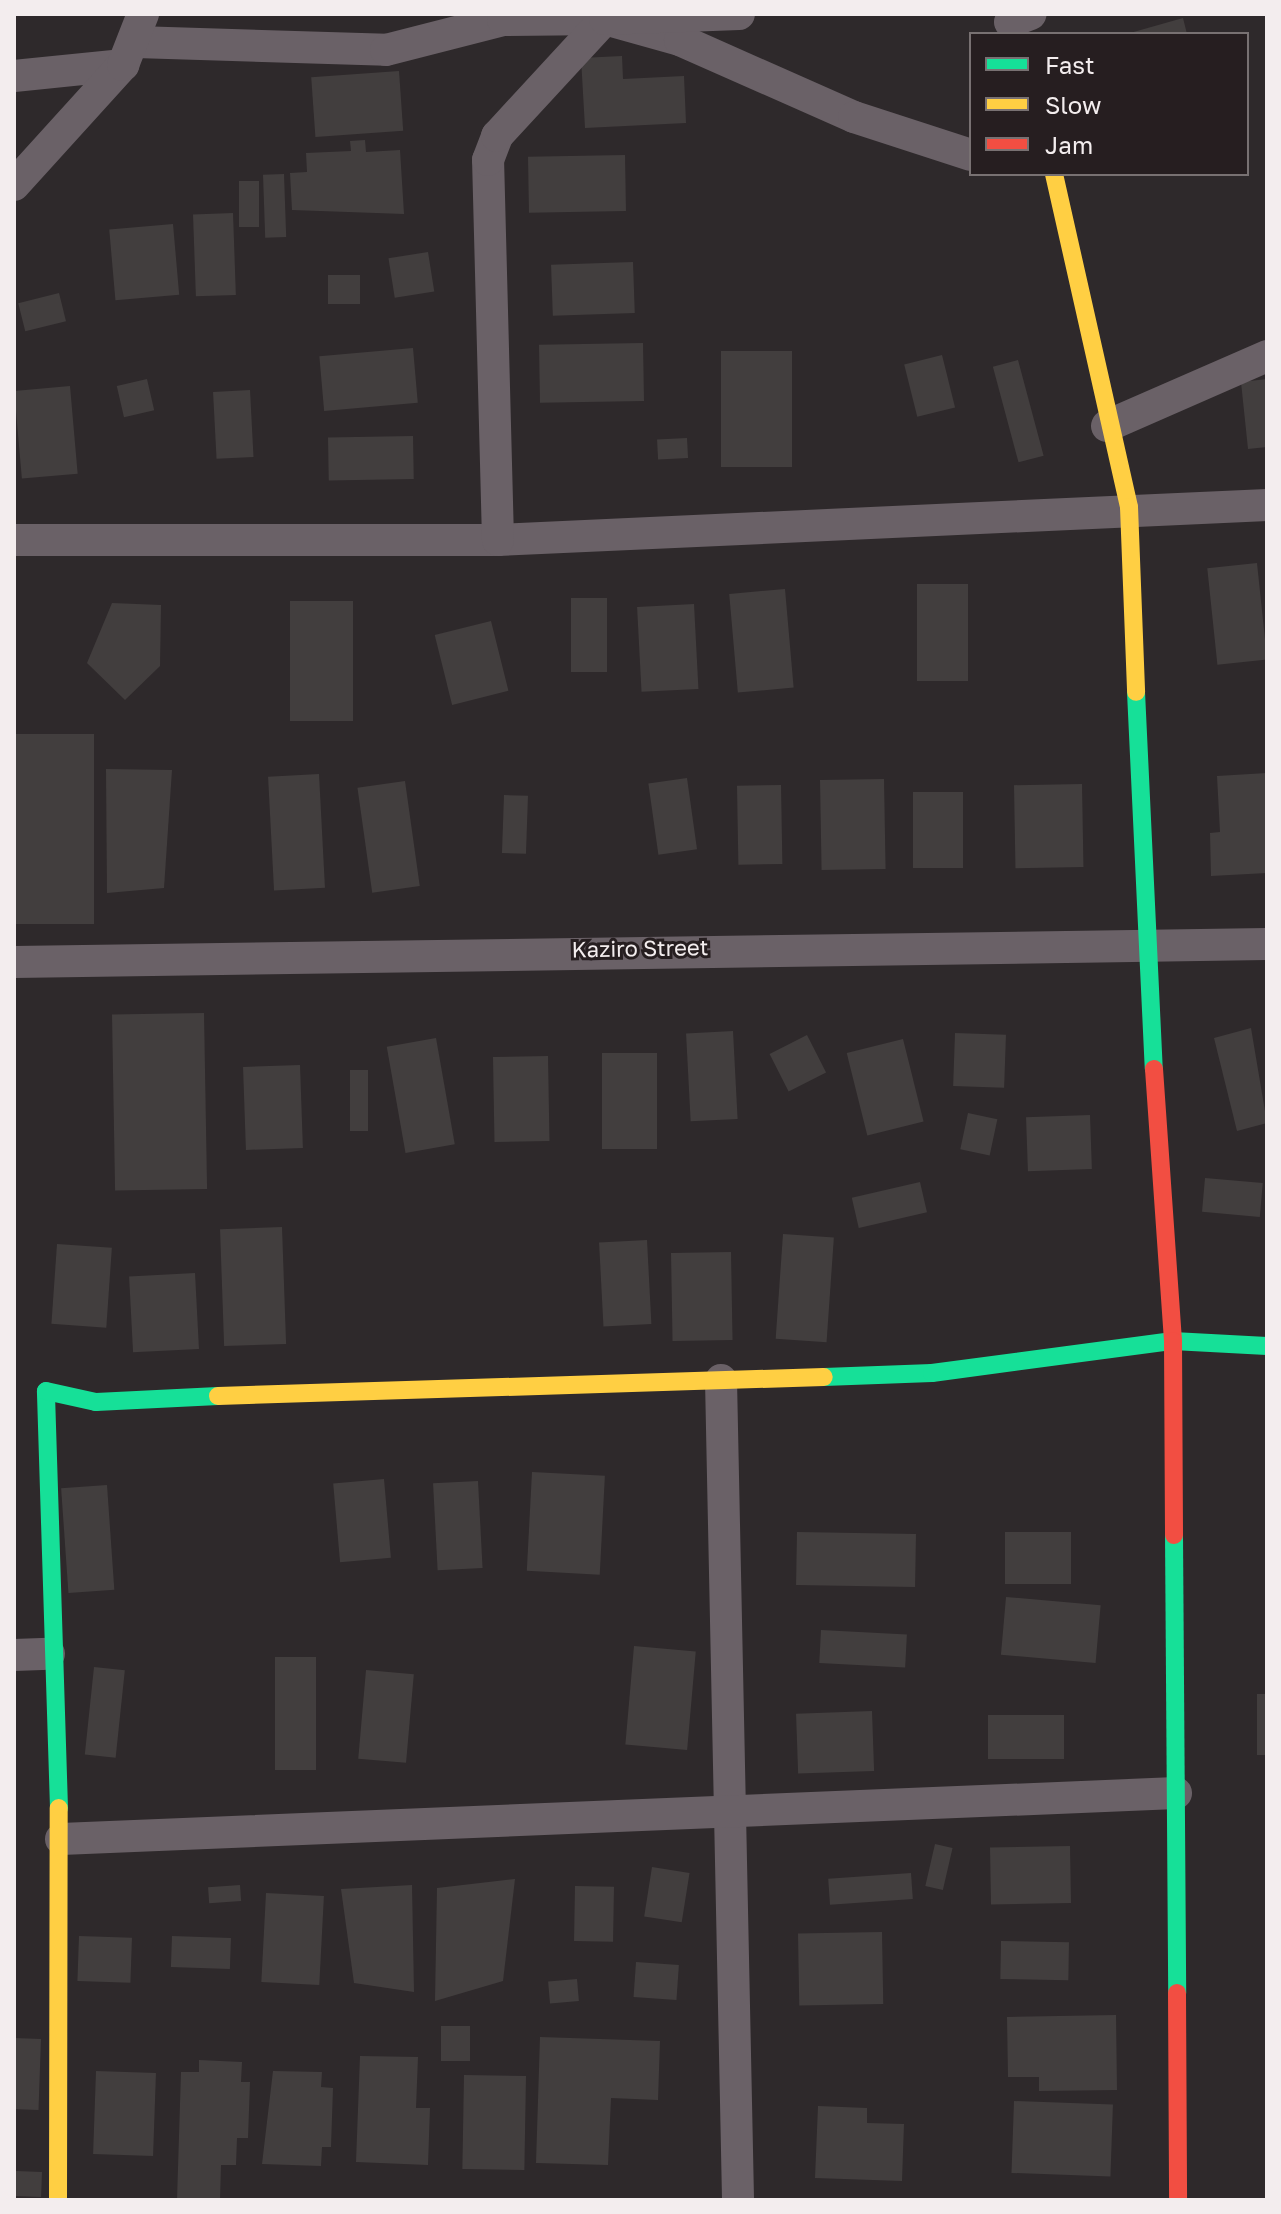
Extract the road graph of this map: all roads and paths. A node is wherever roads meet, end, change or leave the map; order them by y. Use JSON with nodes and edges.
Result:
{"nodes":[{"id":1,"x":739,"y":14,"type":"edge"},
{"id":2,"x":605,"y":19,"type":"junction"},
{"id":3,"x":134,"y":40,"type":"edge"},
{"id":4,"x":14,"y":76,"type":"edge"},
{"id":5,"x":969,"y":154,"type":"edge"},
{"id":6,"x":1054,"y":176,"type":"edge"},
{"id":7,"x":14,"y":185,"type":"edge"},
{"id":8,"x":1267,"y":356,"type":"edge"},
{"id":9,"x":1107,"y":426,"type":"junction"},
{"id":10,"x":1267,"y":505,"type":"edge"},
{"id":11,"x":1129,"y":507,"type":"junction"},
{"id":12,"x":14,"y":540,"type":"edge"},
{"id":13,"x":498,"y":540,"type":"junction"},
{"id":14,"x":1145,"y":943,"type":"junction"},
{"id":15,"x":1267,"y":944,"type":"edge"},
{"id":16,"x":14,"y":962,"type":"edge"},
{"id":17,"x":1173,"y":1341,"type":"junction"},
{"id":18,"x":1267,"y":1346,"type":"edge"},
{"id":19,"x":721,"y":1380,"type":"junction"},
{"id":20,"x":49,"y":1654,"type":"junction"},
{"id":21,"x":14,"y":1655,"type":"edge"},
{"id":22,"x":1176,"y":1793,"type":"junction"},
{"id":23,"x":730,"y":1809,"type":"junction"},
{"id":24,"x":61,"y":1839,"type":"junction"},
{"id":25,"x":58,"y":2200,"type":"edge"},
{"id":26,"x":738,"y":2200,"type":"edge"},
{"id":27,"x":1178,"y":2200,"type":"edge"}],
"edges":[{"from":1,"to":2,"type":"street"},
{"from":2,"to":3,"type":"street"},
{"from":2,"to":5,"type":"street"},
{"from":2,"to":13,"type":"street"},
{"from":3,"to":4,"type":"street"},
{"from":3,"to":7,"type":"street"},
{"from":6,"to":9,"type":"street"},
{"from":8,"to":9,"type":"street"},
{"from":9,"to":11,"type":"street"},
{"from":10,"to":11,"type":"street"},
{"from":11,"to":13,"type":"street"},
{"from":11,"to":14,"type":"street"},
{"from":12,"to":13,"type":"street"},
{"from":14,"to":15,"type":"street","name":"Kaziro Street"},
{"from":14,"to":16,"type":"street","name":"Kaziro Street"},
{"from":14,"to":17,"type":"street"},
{"from":17,"to":18,"type":"street"},
{"from":17,"to":19,"type":"street"},
{"from":17,"to":22,"type":"street"},
{"from":19,"to":20,"type":"street"},
{"from":19,"to":23,"type":"street"},
{"from":20,"to":21,"type":"street"},
{"from":20,"to":24,"type":"street"},
{"from":22,"to":23,"type":"street"},
{"from":22,"to":27,"type":"street"},
{"from":23,"to":24,"type":"street"},
{"from":23,"to":26,"type":"street"},
{"from":24,"to":25,"type":"street"}]}
